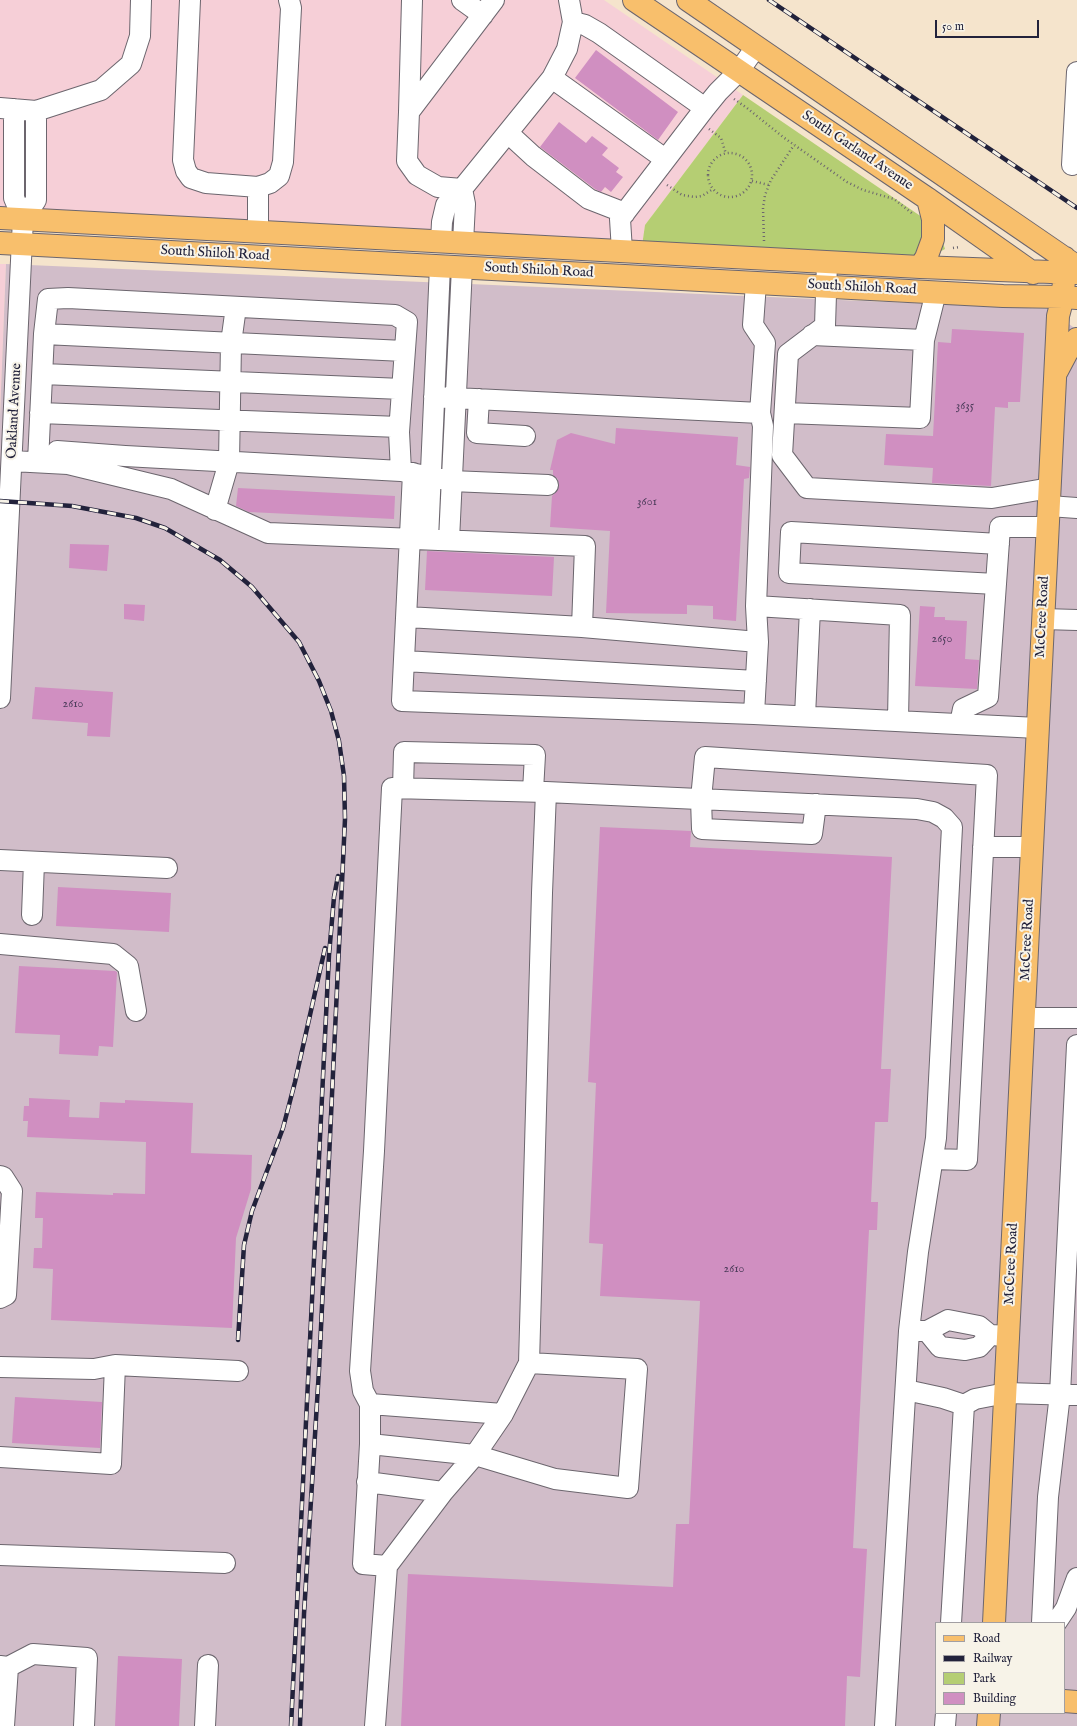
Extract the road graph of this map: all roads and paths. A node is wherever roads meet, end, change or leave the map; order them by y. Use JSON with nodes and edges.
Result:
{"nodes":[{"id":1,"x":141,"y":0,"type":"edge"},
{"id":2,"x":190,"y":0,"type":"edge"},
{"id":3,"x":289,"y":0,"type":"edge"},
{"id":4,"x":412,"y":0,"type":"edge"},
{"id":5,"x":462,"y":0,"type":"edge"},
{"id":6,"x":569,"y":0,"type":"edge"},
{"id":7,"x":634,"y":0,"type":"edge"},
{"id":8,"x":688,"y":0,"type":"edge"},
{"id":9,"x":489,"y":8,"type":"edge"},
{"id":10,"x":573,"y":22,"type":"junction"},
{"id":11,"x":756,"y":47,"type":"junction"},
{"id":12,"x":739,"y":71,"type":"junction"},
{"id":13,"x":1077,"y":72,"type":"edge"},
{"id":14,"x":552,"y":78,"type":"junction"},
{"id":15,"x":720,"y":90,"type":"junction"},
{"id":16,"x":7,"y":108,"type":"edge"},
{"id":17,"x":36,"y":110,"type":"junction"},
{"id":18,"x":409,"y":112,"type":"junction"},
{"id":19,"x":700,"y":113,"type":"junction"},
{"id":20,"x":1076,"y":132,"type":"edge"},
{"id":21,"x":508,"y":133,"type":"junction"},
{"id":22,"x":794,"y":145,"type":"junction"},
{"id":23,"x":726,"y":154,"type":"junction"},
{"id":24,"x":665,"y":159,"type":"junction"},
{"id":25,"x":1072,"y":165,"type":"dead end"},
{"id":26,"x":653,"y":175,"type":"junction"},
{"id":27,"x":752,"y":181,"type":"junction"},
{"id":28,"x":769,"y":185,"type":"junction"},
{"id":29,"x":258,"y":187,"type":"junction"},
{"id":30,"x":462,"y":189,"type":"junction"},
{"id":31,"x":713,"y":189,"type":"junction"},
{"id":32,"x":922,"y":207,"type":"junction"},
{"id":33,"x":624,"y":213,"type":"junction"},
{"id":34,"x":0,"y":218,"type":"edge"},
{"id":35,"x":23,"y":219,"type":"junction"},
{"id":36,"x":258,"y":232,"type":"junction"},
{"id":37,"x":441,"y":242,"type":"junction"},
{"id":38,"x":0,"y":243,"type":"edge"},
{"id":39,"x":463,"y":243,"type":"junction"},
{"id":40,"x":23,"y":244,"type":"junction"},
{"id":41,"x":764,"y":244,"type":"dead end"},
{"id":42,"x":947,"y":246,"type":"dead end"},
{"id":43,"x":960,"y":247,"type":"dead end"},
{"id":44,"x":953,"y":248,"type":"junction"},
{"id":45,"x":622,"y":251,"type":"junction"},
{"id":46,"x":956,"y":251,"type":"dead end"},
{"id":47,"x":827,"y":262,"type":"junction"},
{"id":48,"x":440,"y":266,"type":"junction"},
{"id":49,"x":462,"y":267,"type":"junction"},
{"id":50,"x":920,"y":267,"type":"junction"},
{"id":51,"x":1071,"y":268,"type":"edge"},
{"id":52,"x":1032,"y":272,"type":"junction"},
{"id":53,"x":756,"y":283,"type":"junction"},
{"id":54,"x":827,"y":286,"type":"junction"},
{"id":55,"x":936,"y":292,"type":"junction"},
{"id":56,"x":1072,"y":300,"type":"edge"},
{"id":57,"x":236,"y":307,"type":"junction"},
{"id":58,"x":44,"y":334,"type":"junction"},
{"id":59,"x":812,"y":335,"type":"junction"},
{"id":60,"x":1077,"y":339,"type":"edge"},
{"id":61,"x":924,"y":340,"type":"junction"},
{"id":62,"x":231,"y":343,"type":"junction"},
{"id":63,"x":9,"y":345,"type":"edge"},
{"id":64,"x":404,"y":351,"type":"junction"},
{"id":65,"x":42,"y":374,"type":"junction"},
{"id":66,"x":1055,"y":376,"type":"junction"},
{"id":67,"x":230,"y":382,"type":"junction"},
{"id":68,"x":402,"y":389,"type":"junction"},
{"id":69,"x":434,"y":396,"type":"junction"},
{"id":70,"x":456,"y":398,"type":"junction"},
{"id":71,"x":478,"y":399,"type":"junction"},
{"id":72,"x":7,"y":405,"type":"edge"},
{"id":73,"x":40,"y":413,"type":"junction"},
{"id":74,"x":760,"y":413,"type":"junction"},
{"id":75,"x":785,"y":413,"type":"junction"},
{"id":76,"x":229,"y":420,"type":"junction"},
{"id":77,"x":399,"y":427,"type":"junction"},
{"id":78,"x":525,"y":436,"type":"dead end"},
{"id":79,"x":39,"y":456,"type":"junction"},
{"id":80,"x":229,"y":462,"type":"junction"},
{"id":81,"x":8,"y":469,"type":"edge"},
{"id":82,"x":415,"y":474,"type":"junction"},
{"id":83,"x":451,"y":481,"type":"junction"},
{"id":84,"x":548,"y":485,"type":"dead end"},
{"id":85,"x":1049,"y":507,"type":"junction"},
{"id":86,"x":1077,"y":508,"type":"edge"},
{"id":87,"x":215,"y":510,"type":"junction"},
{"id":88,"x":418,"y":538,"type":"junction"},
{"id":89,"x":449,"y":540,"type":"junction"},
{"id":90,"x":999,"y":544,"type":"junction"},
{"id":91,"x":996,"y":584,"type":"junction"},
{"id":92,"x":756,"y":606,"type":"junction"},
{"id":93,"x":810,"y":609,"type":"junction"},
{"id":94,"x":407,"y":617,"type":"junction"},
{"id":95,"x":1043,"y":619,"type":"junction"},
{"id":96,"x":1077,"y":620,"type":"edge"},
{"id":97,"x":582,"y":627,"type":"junction"},
{"id":98,"x":758,"y":642,"type":"junction"},
{"id":99,"x":404,"y":660,"type":"junction"},
{"id":100,"x":756,"y":681,"type":"junction"},
{"id":101,"x":0,"y":698,"type":"edge"},
{"id":102,"x":754,"y":714,"type":"junction"},
{"id":103,"x":805,"y":716,"type":"junction"},
{"id":104,"x":898,"y":720,"type":"junction"},
{"id":105,"x":960,"y":724,"type":"junction"},
{"id":106,"x":1038,"y":728,"type":"junction"},
{"id":107,"x":403,"y":788,"type":"junction"},
{"id":108,"x":540,"y":791,"type":"junction"},
{"id":109,"x":702,"y":799,"type":"junction"},
{"id":110,"x":816,"y":804,"type":"junction"},
{"id":111,"x":983,"y":847,"type":"junction"},
{"id":112,"x":1032,"y":847,"type":"junction"},
{"id":113,"x":0,"y":860,"type":"edge"},
{"id":114,"x":34,"y":862,"type":"junction"},
{"id":115,"x":167,"y":868,"type":"dead end"},
{"id":116,"x":32,"y":915,"type":"dead end"},
{"id":117,"x":0,"y":944,"type":"edge"},
{"id":118,"x":136,"y":1011,"type":"dead end"},
{"id":119,"x":1024,"y":1018,"type":"junction"},
{"id":120,"x":1077,"y":1018,"type":"edge"},
{"id":121,"x":1077,"y":1045,"type":"edge"},
{"id":122,"x":1076,"y":1091,"type":"edge"},
{"id":123,"x":933,"y":1159,"type":"junction"},
{"id":124,"x":0,"y":1176,"type":"edge"},
{"id":125,"x":0,"y":1298,"type":"edge"},
{"id":126,"x":918,"y":1331,"type":"junction"},
{"id":127,"x":1000,"y":1336,"type":"junction"},
{"id":128,"x":529,"y":1363,"type":"junction"},
{"id":129,"x":115,"y":1365,"type":"junction"},
{"id":130,"x":0,"y":1367,"type":"edge"},
{"id":131,"x":238,"y":1371,"type":"dead end"},
{"id":132,"x":906,"y":1390,"type":"junction"},
{"id":133,"x":1006,"y":1393,"type":"junction"},
{"id":134,"x":1068,"y":1395,"type":"edge"},
{"id":135,"x":370,"y":1404,"type":"junction"},
{"id":136,"x":964,"y":1405,"type":"junction"},
{"id":137,"x":503,"y":1414,"type":"junction"},
{"id":138,"x":370,"y":1444,"type":"junction"},
{"id":139,"x":475,"y":1455,"type":"junction"},
{"id":140,"x":0,"y":1457,"type":"edge"},
{"id":141,"x":367,"y":1482,"type":"junction"},
{"id":142,"x":443,"y":1492,"type":"junction"},
{"id":143,"x":0,"y":1555,"type":"edge"},
{"id":144,"x":225,"y":1563,"type":"dead end"},
{"id":145,"x":387,"y":1566,"type":"junction"},
{"id":146,"x":1077,"y":1578,"type":"edge"},
{"id":147,"x":951,"y":1622,"type":"edge"},
{"id":148,"x":994,"y":1622,"type":"edge"},
{"id":149,"x":1042,"y":1622,"type":"edge"},
{"id":150,"x":1057,"y":1622,"type":"edge"},
{"id":151,"x":208,"y":1665,"type":"dead end"},
{"id":152,"x":4,"y":1667,"type":"edge"},
{"id":153,"x":1065,"y":1701,"type":"edge"},
{"id":154,"x":1077,"y":1702,"type":"edge"},
{"id":155,"x":946,"y":1714,"type":"edge"},
{"id":156,"x":989,"y":1714,"type":"edge"},
{"id":157,"x":4,"y":1726,"type":"edge"},
{"id":158,"x":84,"y":1726,"type":"edge"},
{"id":159,"x":205,"y":1726,"type":"edge"},
{"id":160,"x":375,"y":1726,"type":"edge"},
{"id":161,"x":885,"y":1726,"type":"edge"},
{"id":162,"x":945,"y":1726,"type":"edge"},
{"id":163,"x":988,"y":1726,"type":"edge"}],
"edges":[{"from":1,"to":17,"type":"street"},
{"from":2,"to":29,"type":"street"},
{"from":3,"to":29,"type":"street"},
{"from":4,"to":18,"type":"street"},
{"from":5,"to":9,"type":"street"},
{"from":6,"to":10,"type":"street"},
{"from":7,"to":12,"type":"main road","name":"South Garland Avenue"},
{"from":8,"to":11,"type":"main road","name":"South Garland Avenue"},
{"from":9,"to":18,"type":"street"},
{"from":10,"to":14,"type":"street"},
{"from":10,"to":19,"type":"street"},
{"from":11,"to":12,"type":"street"},
{"from":11,"to":51,"type":"main road","name":"South Garland Avenue"},
{"from":12,"to":15,"type":"street"},
{"from":12,"to":32,"type":"main road","name":"South Garland Avenue"},
{"from":13,"to":20,"type":"street"},
{"from":14,"to":21,"type":"street"},
{"from":14,"to":24,"type":"street"},
{"from":15,"to":19,"type":"street"},
{"from":15,"to":22,"type":"path"},
{"from":16,"to":17,"type":"street"},
{"from":16,"to":35,"type":"street"},
{"from":17,"to":35,"type":"street"},
{"from":18,"to":30,"type":"street"},
{"from":19,"to":23,"type":"path"},
{"from":19,"to":24,"type":"street"},
{"from":20,"to":25,"type":"street"},
{"from":21,"to":30,"type":"street"},
{"from":21,"to":33,"type":"street"},
{"from":22,"to":28,"type":"path"},
{"from":22,"to":32,"type":"path"},
{"from":23,"to":27,"type":"path"},
{"from":23,"to":31,"type":"path"},
{"from":24,"to":26,"type":"street"},
{"from":26,"to":31,"type":"path"},
{"from":26,"to":33,"type":"street"},
{"from":27,"to":28,"type":"path"},
{"from":27,"to":31,"type":"path"},
{"from":28,"to":41,"type":"path"},
{"from":29,"to":36,"type":"street"},
{"from":30,"to":37,"type":"street"},
{"from":30,"to":39,"type":"street"},
{"from":32,"to":50,"type":"main road"},
{"from":32,"to":52,"type":"main road","name":"South Garland Avenue"},
{"from":33,"to":45,"type":"street"},
{"from":34,"to":35,"type":"main road","name":"South Shiloh Road"},
{"from":35,"to":36,"type":"main road","name":"South Shiloh Road"},
{"from":35,"to":40,"type":"street","name":"Oakland Avenue"},
{"from":36,"to":37,"type":"main road","name":"South Shiloh Road"},
{"from":37,"to":39,"type":"main road","name":"South Shiloh Road"},
{"from":37,"to":48,"type":"main road"},
{"from":38,"to":40,"type":"main road","name":"South Shiloh Road"},
{"from":39,"to":45,"type":"main road","name":"South Shiloh Road"},
{"from":39,"to":49,"type":"main road"},
{"from":40,"to":48,"type":"main road","name":"South Shiloh Road"},
{"from":40,"to":63,"type":"street","name":"Oakland Avenue"},
{"from":42,"to":44,"type":"path"},
{"from":43,"to":44,"type":"path"},
{"from":44,"to":46,"type":"path"},
{"from":45,"to":47,"type":"main road","name":"South Shiloh Road"},
{"from":47,"to":50,"type":"main road","name":"South Shiloh Road"},
{"from":47,"to":54,"type":"street"},
{"from":48,"to":49,"type":"main road","name":"South Shiloh Road"},
{"from":48,"to":69,"type":"street"},
{"from":49,"to":53,"type":"main road","name":"South Shiloh Road"},
{"from":49,"to":70,"type":"street"},
{"from":50,"to":52,"type":"main road","name":"South Shiloh Road"},
{"from":51,"to":52,"type":"main road","name":"South Shiloh Road"},
{"from":51,"to":56,"type":"main road","name":"McCree Road"},
{"from":52,"to":56,"type":"main road","name":"South Garland Avenue"},
{"from":53,"to":54,"type":"main road","name":"South Shiloh Road"},
{"from":53,"to":74,"type":"street"},
{"from":54,"to":55,"type":"main road","name":"South Shiloh Road"},
{"from":54,"to":59,"type":"street"},
{"from":55,"to":56,"type":"main road","name":"South Shiloh Road"},
{"from":55,"to":61,"type":"street"},
{"from":56,"to":66,"type":"main road","name":"McCree Road"},
{"from":57,"to":58,"type":"street"},
{"from":57,"to":62,"type":"street"},
{"from":57,"to":64,"type":"street"},
{"from":58,"to":62,"type":"street"},
{"from":58,"to":65,"type":"street"},
{"from":59,"to":61,"type":"street"},
{"from":59,"to":75,"type":"street"},
{"from":60,"to":66,"type":"main road"},
{"from":61,"to":75,"type":"street"},
{"from":62,"to":64,"type":"street"},
{"from":62,"to":67,"type":"street"},
{"from":63,"to":72,"type":"street","name":"Oakland Avenue"},
{"from":64,"to":68,"type":"street"},
{"from":65,"to":67,"type":"street"},
{"from":65,"to":73,"type":"street"},
{"from":66,"to":85,"type":"main road","name":"McCree Road"},
{"from":67,"to":68,"type":"street"},
{"from":67,"to":76,"type":"street"},
{"from":68,"to":77,"type":"street"},
{"from":69,"to":70,"type":"street"},
{"from":69,"to":82,"type":"street"},
{"from":70,"to":71,"type":"street"},
{"from":70,"to":83,"type":"street"},
{"from":71,"to":74,"type":"street"},
{"from":71,"to":78,"type":"street"},
{"from":72,"to":81,"type":"street","name":"Oakland Avenue"},
{"from":73,"to":76,"type":"street"},
{"from":73,"to":79,"type":"street"},
{"from":74,"to":92,"type":"street"},
{"from":75,"to":85,"type":"street"},
{"from":76,"to":77,"type":"street"},
{"from":76,"to":80,"type":"street"},
{"from":77,"to":82,"type":"street"},
{"from":79,"to":80,"type":"street"},
{"from":79,"to":81,"type":"street"},
{"from":79,"to":87,"type":"street"},
{"from":80,"to":82,"type":"street"},
{"from":80,"to":87,"type":"street"},
{"from":81,"to":101,"type":"street","name":"Oakland Avenue"},
{"from":82,"to":83,"type":"street"},
{"from":82,"to":88,"type":"street"},
{"from":83,"to":84,"type":"street"},
{"from":83,"to":89,"type":"street"},
{"from":85,"to":86,"type":"street"},
{"from":85,"to":90,"type":"street"},
{"from":85,"to":95,"type":"main road","name":"McCree Road"},
{"from":87,"to":88,"type":"street"},
{"from":88,"to":89,"type":"street"},
{"from":88,"to":94,"type":"street"},
{"from":89,"to":97,"type":"street"},
{"from":90,"to":91,"type":"street"},
{"from":90,"to":91,"type":"street"},
{"from":91,"to":105,"type":"street"},
{"from":92,"to":93,"type":"street"},
{"from":92,"to":98,"type":"street"},
{"from":93,"to":103,"type":"street"},
{"from":93,"to":104,"type":"street"},
{"from":94,"to":97,"type":"street"},
{"from":94,"to":99,"type":"street"},
{"from":95,"to":96,"type":"street"},
{"from":95,"to":106,"type":"main road","name":"McCree Road"},
{"from":97,"to":98,"type":"street"},
{"from":98,"to":100,"type":"street"},
{"from":99,"to":100,"type":"street"},
{"from":99,"to":102,"type":"street"},
{"from":100,"to":102,"type":"street"},
{"from":102,"to":103,"type":"street"},
{"from":103,"to":104,"type":"street"},
{"from":104,"to":105,"type":"street"},
{"from":105,"to":106,"type":"street"},
{"from":106,"to":112,"type":"main road","name":"McCree Road"},
{"from":107,"to":108,"type":"street"},
{"from":107,"to":108,"type":"street"},
{"from":107,"to":135,"type":"street"},
{"from":108,"to":109,"type":"street"},
{"from":108,"to":128,"type":"street"},
{"from":109,"to":110,"type":"street"},
{"from":109,"to":110,"type":"street"},
{"from":109,"to":111,"type":"street"},
{"from":110,"to":123,"type":"street"},
{"from":111,"to":112,"type":"street"},
{"from":111,"to":123,"type":"street"},
{"from":112,"to":119,"type":"main road","name":"McCree Road"},
{"from":113,"to":114,"type":"street"},
{"from":114,"to":115,"type":"street"},
{"from":114,"to":116,"type":"street"},
{"from":117,"to":118,"type":"street"},
{"from":119,"to":120,"type":"street"},
{"from":119,"to":127,"type":"main road","name":"McCree Road"},
{"from":121,"to":122,"type":"street"},
{"from":122,"to":134,"type":"street"},
{"from":123,"to":126,"type":"street"},
{"from":124,"to":125,"type":"street"},
{"from":126,"to":127,"type":"street"},
{"from":126,"to":127,"type":"street"},
{"from":126,"to":132,"type":"street"},
{"from":127,"to":133,"type":"main road","name":"McCree Road"},
{"from":128,"to":137,"type":"street"},
{"from":128,"to":139,"type":"street"},
{"from":129,"to":130,"type":"street"},
{"from":129,"to":131,"type":"street"},
{"from":129,"to":140,"type":"street"},
{"from":132,"to":136,"type":"street"},
{"from":132,"to":161,"type":"street"},
{"from":133,"to":134,"type":"street"},
{"from":133,"to":136,"type":"street"},
{"from":133,"to":148,"type":"main road","name":"McCree Road"},
{"from":134,"to":149,"type":"street"},
{"from":135,"to":137,"type":"street"},
{"from":135,"to":138,"type":"street"},
{"from":136,"to":147,"type":"street"},
{"from":137,"to":139,"type":"street"},
{"from":138,"to":139,"type":"street"},
{"from":138,"to":141,"type":"street"},
{"from":139,"to":142,"type":"street"},
{"from":141,"to":142,"type":"street"},
{"from":141,"to":145,"type":"street"},
{"from":142,"to":145,"type":"street"},
{"from":143,"to":144,"type":"street"},
{"from":145,"to":160,"type":"street"},
{"from":146,"to":150,"type":"street"},
{"from":151,"to":159,"type":"street"},
{"from":152,"to":157,"type":"street"},
{"from":152,"to":158,"type":"street"},
{"from":153,"to":154,"type":"main road"},
{"from":155,"to":162,"type":"street"},
{"from":156,"to":163,"type":"main road"}]}
